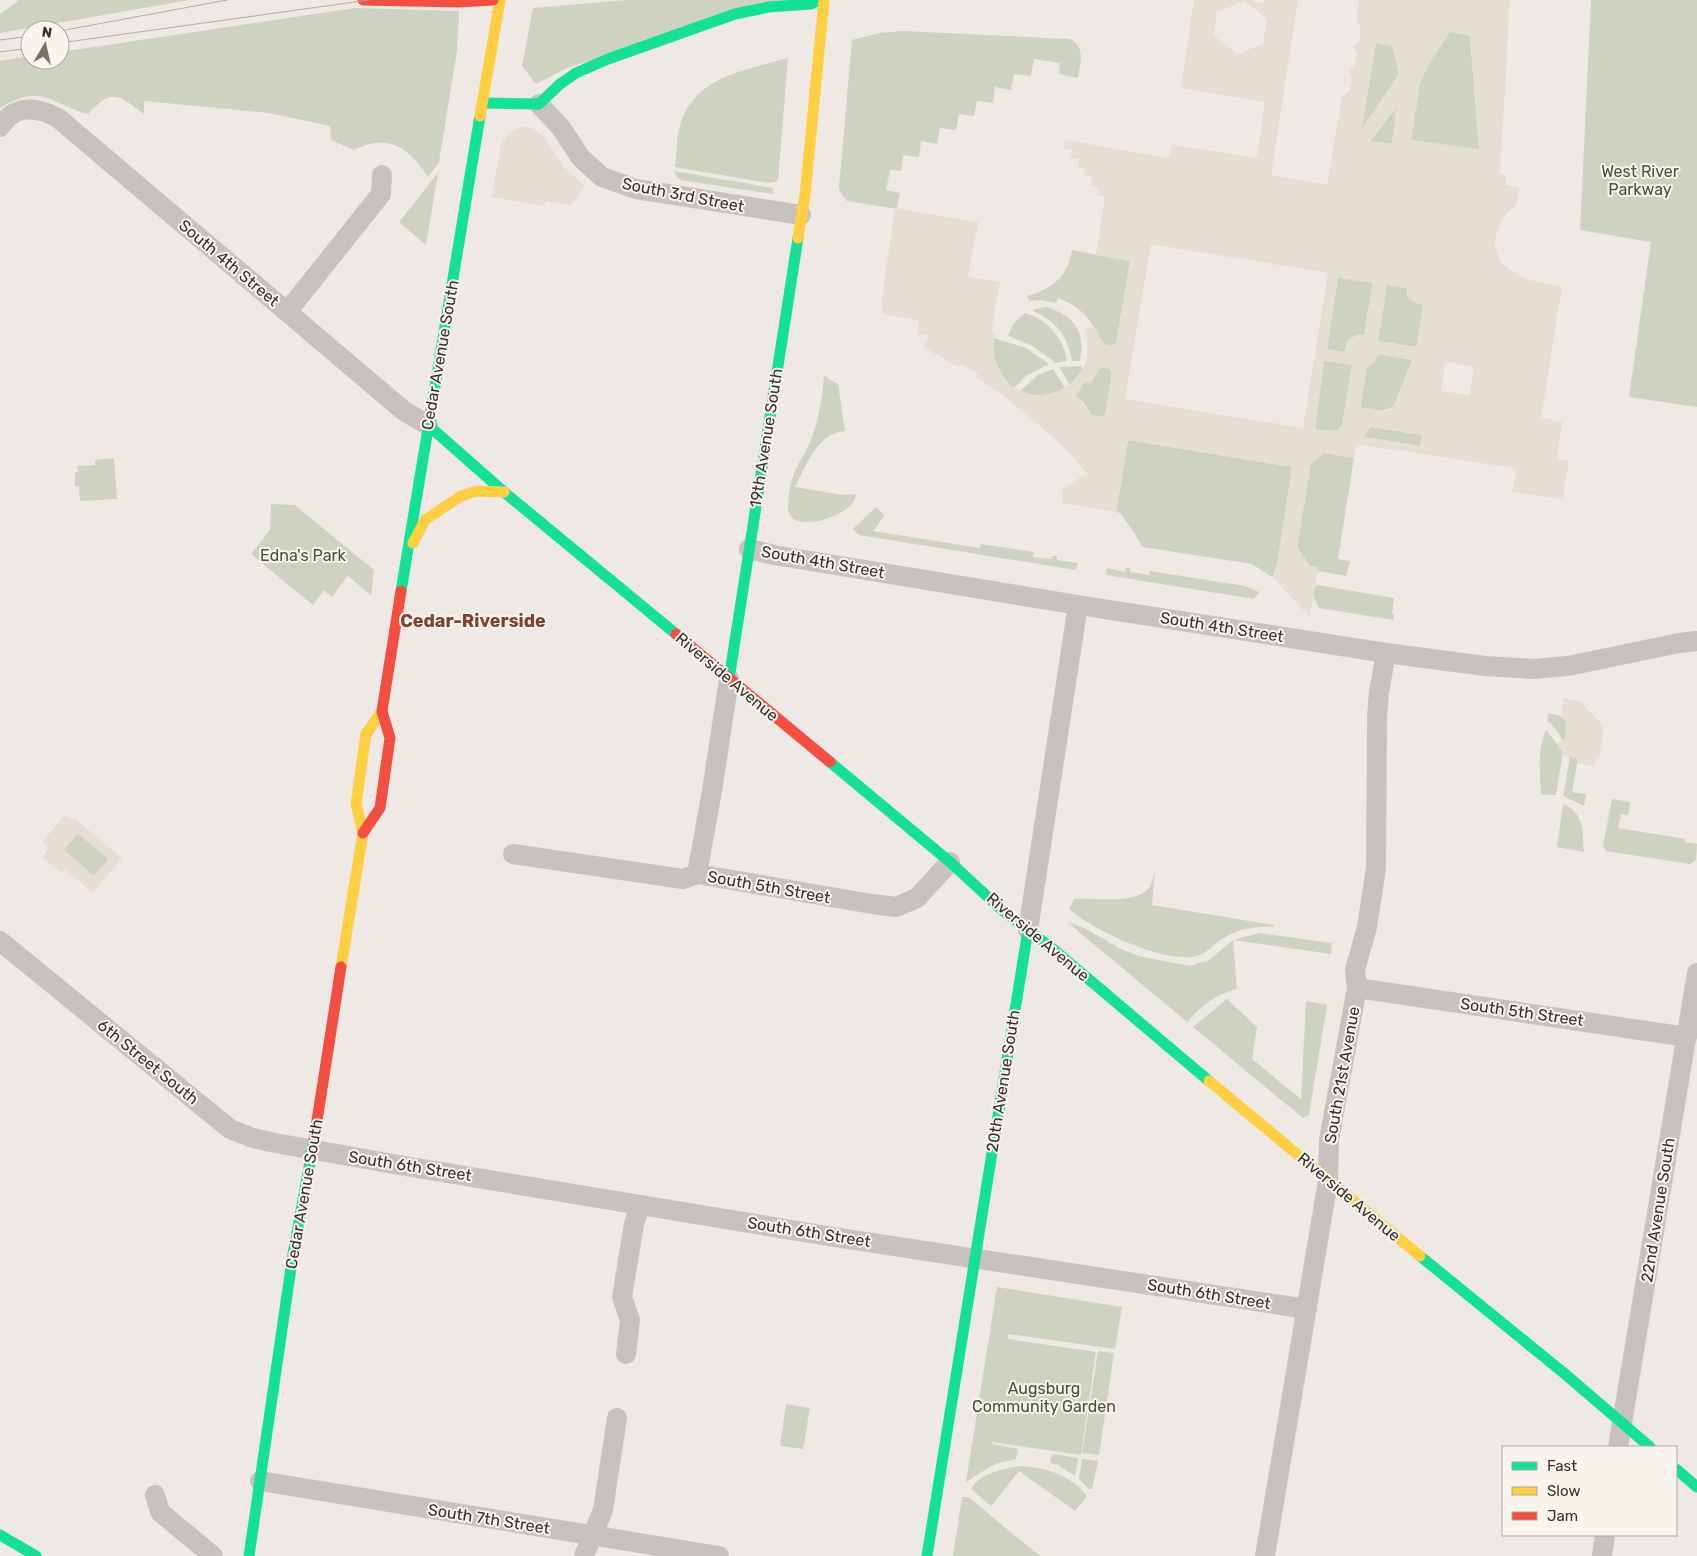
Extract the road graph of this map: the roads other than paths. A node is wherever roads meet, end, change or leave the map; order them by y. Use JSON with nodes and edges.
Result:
{"nodes":[{"id":1,"x":363,"y":0,"type":"edge"},
{"id":2,"x":493,"y":0,"type":"edge"},
{"id":3,"x":500,"y":0,"type":"edge"},
{"id":4,"x":820,"y":0,"type":"edge"},
{"id":5,"x":824,"y":0,"type":"edge"},
{"id":6,"x":483,"y":103,"type":"junction"},
{"id":7,"x":539,"y":104,"type":"junction"},
{"id":8,"x":0,"y":127,"type":"edge"},
{"id":9,"x":382,"y":175,"type":"dead end"},
{"id":10,"x":801,"y":215,"type":"junction"},
{"id":11,"x":287,"y":312,"type":"junction"},
{"id":12,"x":428,"y":425,"type":"junction"},
{"id":13,"x":504,"y":492,"type":"junction"},
{"id":14,"x":749,"y":549,"type":"junction"},
{"id":15,"x":408,"y":551,"type":"junction"},
{"id":16,"x":1078,"y":605,"type":"junction"},
{"id":17,"x":1697,"y":641,"type":"edge"},
{"id":18,"x":1386,"y":653,"type":"junction"},
{"id":19,"x":729,"y":680,"type":"junction"},
{"id":20,"x":382,"y":711,"type":"junction"},
{"id":21,"x":363,"y":833,"type":"junction"},
{"id":22,"x":512,"y":854,"type":"dead end"},
{"id":23,"x":950,"y":862,"type":"junction"},
{"id":24,"x":697,"y":874,"type":"junction"},
{"id":25,"x":1028,"y":930,"type":"junction"},
{"id":26,"x":0,"y":941,"type":"edge"},
{"id":27,"x":1697,"y":973,"type":"edge"},
{"id":28,"x":1357,"y":988,"type":"junction"},
{"id":29,"x":1687,"y":1037,"type":"junction"},
{"id":30,"x":312,"y":1150,"type":"junction"},
{"id":31,"x":1328,"y":1181,"type":"junction"},
{"id":32,"x":640,"y":1205,"type":"junction"},
{"id":33,"x":975,"y":1258,"type":"junction"},
{"id":34,"x":1307,"y":1309,"type":"junction"},
{"id":35,"x":626,"y":1354,"type":"dead end"},
{"id":36,"x":617,"y":1418,"type":"dead end"},
{"id":37,"x":1622,"y":1424,"type":"junction"},
{"id":38,"x":1618,"y":1446,"type":"edge"},
{"id":39,"x":1649,"y":1446,"type":"edge"},
{"id":40,"x":1677,"y":1470,"type":"edge"},
{"id":41,"x":260,"y":1481,"type":"junction"},
{"id":42,"x":1697,"y":1487,"type":"edge"},
{"id":43,"x":155,"y":1495,"type":"dead end"},
{"id":44,"x":593,"y":1535,"type":"junction"},
{"id":45,"x":0,"y":1536,"type":"edge"},
{"id":46,"x":1605,"y":1536,"type":"edge"},
{"id":47,"x":36,"y":1556,"type":"edge"},
{"id":48,"x":213,"y":1556,"type":"edge"},
{"id":49,"x":249,"y":1556,"type":"edge"},
{"id":50,"x":584,"y":1556,"type":"edge"},
{"id":51,"x":719,"y":1556,"type":"edge"},
{"id":52,"x":927,"y":1556,"type":"edge"},
{"id":53,"x":1266,"y":1556,"type":"edge"},
{"id":54,"x":1602,"y":1556,"type":"edge"}],
"edges":[{"from":1,"to":2,"type":"main road"},
{"from":3,"to":6,"type":"main road","name":"Cedar Avenue South"},
{"from":4,"to":7,"type":"main road"},
{"from":5,"to":10,"type":"main road","name":"19th Avenue South"},
{"from":6,"to":7,"type":"main road"},
{"from":6,"to":12,"type":"main road","name":"Cedar Avenue South"},
{"from":7,"to":10,"type":"street","name":"South 3rd Street"},
{"from":8,"to":11,"type":"street","name":"South 4th Street"},
{"from":9,"to":11,"type":"street"},
{"from":10,"to":14,"type":"main road","name":"19th Avenue South"},
{"from":11,"to":12,"type":"street","name":"South 4th Street"},
{"from":12,"to":13,"type":"main road","name":"Riverside Avenue"},
{"from":12,"to":15,"type":"main road","name":"Cedar Avenue South"},
{"from":13,"to":15,"type":"main road"},
{"from":13,"to":19,"type":"main road","name":"Riverside Avenue"},
{"from":14,"to":16,"type":"street","name":"South 4th Street"},
{"from":14,"to":19,"type":"main road","name":"19th Avenue South"},
{"from":15,"to":20,"type":"main road","name":"Cedar Avenue South"},
{"from":16,"to":18,"type":"street","name":"South 4th Street"},
{"from":16,"to":25,"type":"street","name":"20th Avenue South"},
{"from":17,"to":18,"type":"street","name":"South 4th Street"},
{"from":18,"to":28,"type":"street","name":"South 21st Avenue"},
{"from":19,"to":23,"type":"main road","name":"Riverside Avenue"},
{"from":19,"to":24,"type":"street","name":"19th Avenue South"},
{"from":20,"to":21,"type":"main road","name":"Cedar Avenue South"},
{"from":20,"to":21,"type":"main road","name":"Cedar Avenue South"},
{"from":21,"to":30,"type":"main road","name":"Cedar Avenue South"},
{"from":22,"to":24,"type":"street","name":"South 5th Street"},
{"from":23,"to":24,"type":"street","name":"South 5th Street"},
{"from":23,"to":25,"type":"main road","name":"Riverside Avenue"},
{"from":25,"to":31,"type":"main road","name":"Riverside Avenue"},
{"from":25,"to":33,"type":"main road","name":"20th Avenue South"},
{"from":26,"to":30,"type":"street","name":"6th Street South"},
{"from":27,"to":29,"type":"street","name":"22nd Avenue South"},
{"from":28,"to":29,"type":"street","name":"South 5th Street"},
{"from":28,"to":31,"type":"street","name":"South 21st Avenue"},
{"from":29,"to":37,"type":"street","name":"22nd Avenue South"},
{"from":30,"to":32,"type":"street","name":"South 6th Street"},
{"from":30,"to":41,"type":"main road","name":"Cedar Avenue South"},
{"from":31,"to":34,"type":"street","name":"South 21st Avenue"},
{"from":31,"to":37,"type":"main road","name":"Riverside Avenue"},
{"from":32,"to":33,"type":"street","name":"South 6th Street"},
{"from":32,"to":35,"type":"street"},
{"from":33,"to":34,"type":"street","name":"South 6th Street"},
{"from":33,"to":52,"type":"main road","name":"20th Avenue South"},
{"from":34,"to":53,"type":"street","name":"South 21st Avenue"},
{"from":36,"to":44,"type":"street"},
{"from":37,"to":38,"type":"street","name":"22nd Avenue South"},
{"from":37,"to":39,"type":"main road","name":"Riverside Avenue"},
{"from":40,"to":42,"type":"main road"},
{"from":41,"to":44,"type":"street","name":"South 7th Street"},
{"from":41,"to":49,"type":"main road","name":"Cedar Avenue South"},
{"from":43,"to":48,"type":"street"},
{"from":44,"to":50,"type":"street"},
{"from":44,"to":51,"type":"street","name":"South 7th Street"},
{"from":45,"to":47,"type":"main road"},
{"from":46,"to":54,"type":"street"}]}
